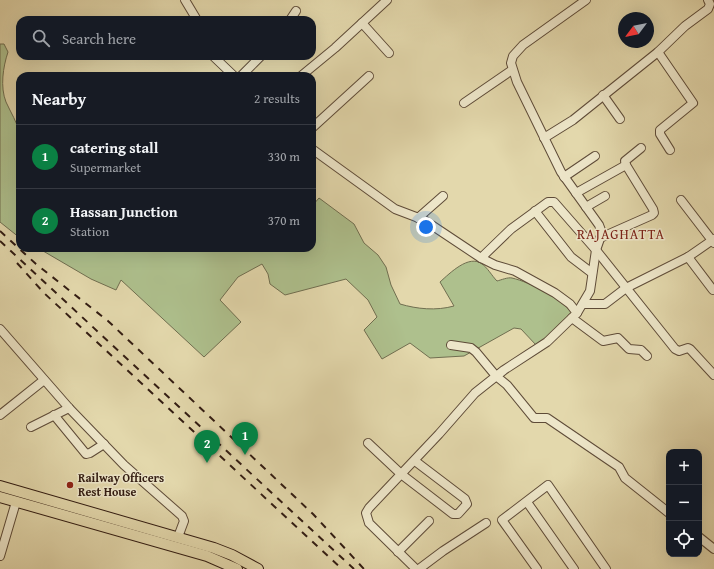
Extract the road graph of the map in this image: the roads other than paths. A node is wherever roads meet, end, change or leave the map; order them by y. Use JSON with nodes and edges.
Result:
{"nodes":[{"id":1,"x":186,"y":0,"type":"edge"},
{"id":2,"x":388,"y":0,"type":"edge"},
{"id":3,"x":586,"y":0,"type":"edge"},
{"id":4,"x":708,"y":0,"type":"edge"},
{"id":5,"x":296,"y":11,"type":"dead end"},
{"id":6,"x":195,"y":16,"type":"edge"},
{"id":7,"x":293,"y":16,"type":"edge"},
{"id":8,"x":362,"y":23,"type":"junction"},
{"id":9,"x":658,"y":52,"type":"junction"},
{"id":10,"x":389,"y":53,"type":"dead end"},
{"id":11,"x":217,"y":60,"type":"edge"},
{"id":12,"x":257,"y":60,"type":"edge"},
{"id":13,"x":512,"y":70,"type":"junction"},
{"id":14,"x":230,"y":72,"type":"edge"},
{"id":15,"x":245,"y":72,"type":"edge"},
{"id":16,"x":306,"y":72,"type":"edge"},
{"id":17,"x":369,"y":76,"type":"dead end"},
{"id":18,"x":603,"y":95,"type":"junction"},
{"id":19,"x":464,"y":103,"type":"dead end"},
{"id":20,"x":620,"y":119,"type":"dead end"},
{"id":21,"x":316,"y":124,"type":"edge"},
{"id":22,"x":544,"y":138,"type":"junction"},
{"id":23,"x":641,"y":148,"type":"dead end"},
{"id":24,"x":670,"y":150,"type":"dead end"},
{"id":25,"x":316,"y":152,"type":"edge"},
{"id":26,"x":595,"y":156,"type":"dead end"},
{"id":27,"x":626,"y":165,"type":"junction"},
{"id":28,"x":564,"y":176,"type":"junction"},
{"id":29,"x":576,"y":193,"type":"junction"},
{"id":30,"x":443,"y":196,"type":"dead end"},
{"id":31,"x":606,"y":196,"type":"dead end"},
{"id":32,"x":681,"y":200,"type":"dead end"},
{"id":33,"x":586,"y":207,"type":"junction"},
{"id":34,"x":535,"y":211,"type":"junction"},
{"id":35,"x":418,"y":218,"type":"junction"},
{"id":36,"x":600,"y":238,"type":"junction"},
{"id":37,"x":713,"y":241,"type":"edge"},
{"id":38,"x":596,"y":250,"type":"junction"},
{"id":39,"x":688,"y":257,"type":"junction"},
{"id":40,"x":481,"y":258,"type":"junction"},
{"id":41,"x":592,"y":273,"type":"junction"},
{"id":42,"x":626,"y":288,"type":"junction"},
{"id":43,"x":713,"y":290,"type":"dead end"},
{"id":44,"x":584,"y":304,"type":"junction"},
{"id":45,"x":575,"y":315,"type":"junction"},
{"id":46,"x":0,"y":328,"type":"edge"},
{"id":47,"x":451,"y":345,"type":"dead end"},
{"id":48,"x":646,"y":356,"type":"dead end"},
{"id":49,"x":714,"y":375,"type":"edge"},
{"id":50,"x":496,"y":376,"type":"junction"},
{"id":51,"x":44,"y":380,"type":"junction"},
{"id":52,"x":69,"y":408,"type":"junction"},
{"id":53,"x":0,"y":415,"type":"edge"},
{"id":54,"x":54,"y":415,"type":"junction"},
{"id":55,"x":31,"y":428,"type":"dead end"},
{"id":56,"x":368,"y":443,"type":"dead end"},
{"id":57,"x":104,"y":444,"type":"junction"},
{"id":58,"x":415,"y":461,"type":"junction"},
{"id":59,"x":401,"y":474,"type":"junction"},
{"id":60,"x":0,"y":486,"type":"edge"},
{"id":61,"x":30,"y":494,"type":"junction"},
{"id":62,"x":0,"y":497,"type":"edge"},
{"id":63,"x":16,"y":502,"type":"junction"},
{"id":64,"x":527,"y":502,"type":"junction"},
{"id":65,"x":27,"y":505,"type":"junction"},
{"id":66,"x":666,"y":511,"type":"edge"},
{"id":67,"x":429,"y":521,"type":"dead end"},
{"id":68,"x":486,"y":523,"type":"dead end"},
{"id":69,"x":178,"y":537,"type":"junction"},
{"id":70,"x":702,"y":539,"type":"edge"},
{"id":71,"x":214,"y":548,"type":"junction"},
{"id":72,"x":714,"y":549,"type":"edge"},
{"id":73,"x":398,"y":552,"type":"junction"},
{"id":74,"x":0,"y":556,"type":"edge"},
{"id":75,"x":210,"y":558,"type":"junction"},
{"id":76,"x":237,"y":569,"type":"edge"},
{"id":77,"x":258,"y":569,"type":"edge"},
{"id":78,"x":417,"y":569,"type":"edge"},
{"id":79,"x":537,"y":569,"type":"edge"},
{"id":80,"x":574,"y":569,"type":"edge"},
{"id":81,"x":606,"y":569,"type":"edge"}],
"edges":[{"from":1,"to":6,"type":"street"},
{"from":2,"to":8,"type":"street"},
{"from":3,"to":13,"type":"street"},
{"from":4,"to":9,"type":"street"},
{"from":5,"to":7,"type":"street"},
{"from":8,"to":10,"type":"street"},
{"from":8,"to":16,"type":"street"},
{"from":9,"to":18,"type":"street"},
{"from":9,"to":24,"type":"street"},
{"from":11,"to":14,"type":"street"},
{"from":12,"to":15,"type":"street"},
{"from":13,"to":19,"type":"street"},
{"from":13,"to":22,"type":"street"},
{"from":17,"to":21,"type":"street"},
{"from":18,"to":20,"type":"street"},
{"from":18,"to":22,"type":"street"},
{"from":22,"to":28,"type":"street"},
{"from":23,"to":27,"type":"street"},
{"from":25,"to":35,"type":"street"},
{"from":26,"to":28,"type":"street"},
{"from":27,"to":29,"type":"street"},
{"from":27,"to":36,"type":"street"},
{"from":28,"to":29,"type":"street"},
{"from":29,"to":33,"type":"street"},
{"from":30,"to":35,"type":"street"},
{"from":31,"to":33,"type":"street"},
{"from":32,"to":37,"type":"street"},
{"from":33,"to":36,"type":"street"},
{"from":34,"to":38,"type":"street"},
{"from":34,"to":40,"type":"street"},
{"from":34,"to":41,"type":"street"},
{"from":35,"to":40,"type":"street"},
{"from":36,"to":38,"type":"street"},
{"from":37,"to":39,"type":"street"},
{"from":38,"to":41,"type":"street"},
{"from":38,"to":42,"type":"street"},
{"from":39,"to":42,"type":"street"},
{"from":39,"to":43,"type":"street"},
{"from":40,"to":45,"type":"street"},
{"from":41,"to":44,"type":"street"},
{"from":42,"to":44,"type":"street"},
{"from":42,"to":49,"type":"street"},
{"from":44,"to":45,"type":"street"},
{"from":45,"to":48,"type":"street"},
{"from":45,"to":50,"type":"street"},
{"from":46,"to":51,"type":"street"},
{"from":47,"to":50,"type":"street"},
{"from":50,"to":58,"type":"street"},
{"from":50,"to":66,"type":"street"},
{"from":51,"to":52,"type":"street"},
{"from":51,"to":53,"type":"street"},
{"from":52,"to":54,"type":"street"},
{"from":52,"to":57,"type":"street"},
{"from":54,"to":55,"type":"street"},
{"from":54,"to":57,"type":"street"},
{"from":56,"to":59,"type":"street"},
{"from":57,"to":69,"type":"street"},
{"from":58,"to":59,"type":"street"},
{"from":58,"to":59,"type":"street"},
{"from":59,"to":73,"type":"street"},
{"from":60,"to":61,"type":"main road"},
{"from":61,"to":65,"type":"main road"},
{"from":61,"to":69,"type":"main road"},
{"from":62,"to":63,"type":"main road"},
{"from":63,"to":65,"type":"main road"},
{"from":63,"to":74,"type":"street"},
{"from":64,"to":79,"type":"street"},
{"from":64,"to":80,"type":"street"},
{"from":64,"to":81,"type":"street"},
{"from":65,"to":75,"type":"main road"},
{"from":67,"to":73,"type":"street"},
{"from":68,"to":78,"type":"street"},
{"from":69,"to":71,"type":"main road"},
{"from":70,"to":72,"type":"street"},
{"from":71,"to":75,"type":"main road"},
{"from":71,"to":77,"type":"main road"},
{"from":73,"to":78,"type":"street"},
{"from":75,"to":76,"type":"main road"}]}
